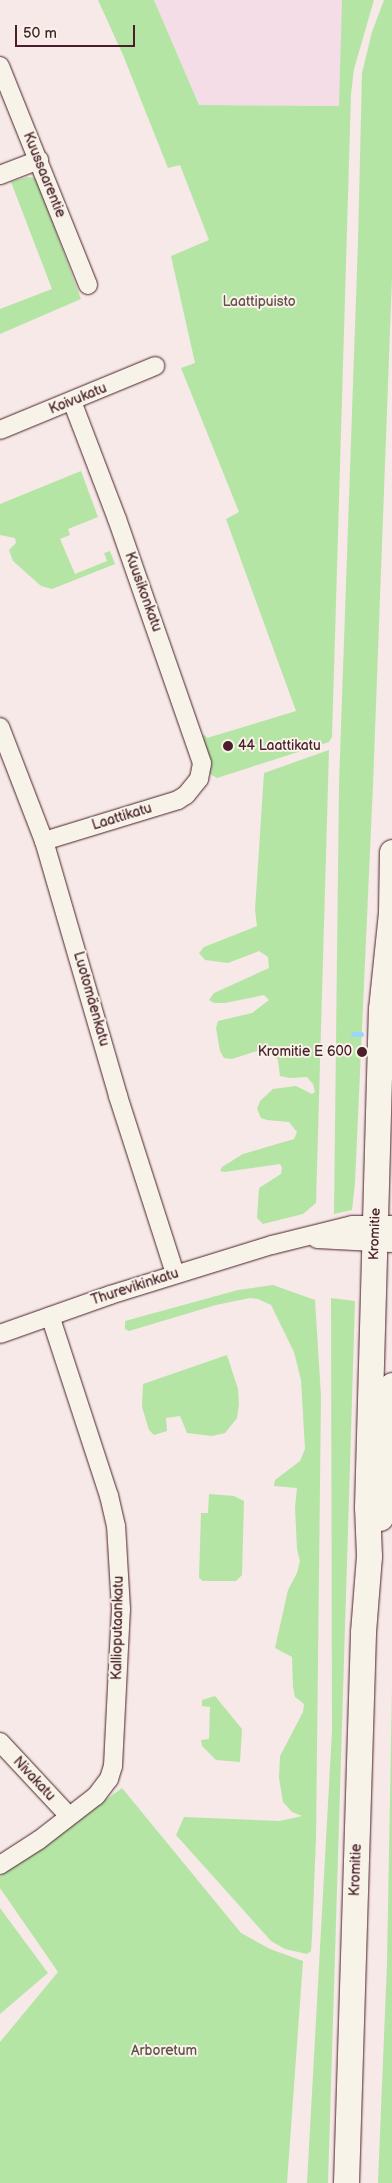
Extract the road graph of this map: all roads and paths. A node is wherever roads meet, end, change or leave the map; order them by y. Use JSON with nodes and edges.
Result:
{"nodes":[{"id":1,"x":0,"y":66,"type":"edge"},
{"id":2,"x":39,"y":160,"type":"junction"},
{"id":3,"x":0,"y":175,"type":"edge"},
{"id":4,"x":88,"y":285,"type":"dead end"},
{"id":5,"x":155,"y":366,"type":"dead end"},
{"id":6,"x":72,"y":401,"type":"junction"},
{"id":7,"x":0,"y":430,"type":"edge"},
{"id":8,"x":0,"y":727,"type":"edge"},
{"id":9,"x":195,"y":785,"type":"joint"},
{"id":10,"x":44,"y":841,"type":"junction"},
{"id":11,"x":392,"y":852,"type":"edge"},
{"id":12,"x":391,"y":918,"type":"edge"},
{"id":13,"x":383,"y":1234,"type":"edge"},
{"id":14,"x":175,"y":1274,"type":"junction"},
{"id":15,"x":50,"y":1316,"type":"junction"},
{"id":16,"x":0,"y":1334,"type":"edge"},
{"id":17,"x":392,"y":1385,"type":"edge"},
{"id":18,"x":368,"y":1556,"type":"junction"},
{"id":19,"x":0,"y":1742,"type":"edge"},
{"id":20,"x":68,"y":1816,"type":"junction"},
{"id":21,"x":0,"y":1865,"type":"edge"},
{"id":22,"x":346,"y":2183,"type":"edge"}],
"edges":[{"from":1,"to":2,"type":"street","name":"Kuussaarentie"},
{"from":2,"to":3,"type":"street"},
{"from":2,"to":4,"type":"street","name":"Kuussaarentie"},
{"from":5,"to":6,"type":"street","name":"Koivukatu"},
{"from":6,"to":7,"type":"street","name":"Koivukatu"},
{"from":6,"to":9,"type":"street","name":"Kuusikonkatu"},
{"from":8,"to":10,"type":"street","name":"Luotomäenkatu"},
{"from":9,"to":10,"type":"street","name":"Laattikatu"},
{"from":10,"to":14,"type":"street","name":"Luotomäenkatu"},
{"from":11,"to":12,"type":"main road","name":"Kromitie"},
{"from":12,"to":13,"type":"main road","name":"Kromitie"},
{"from":13,"to":14,"type":"street","name":"Thurevikinkatu"},
{"from":13,"to":18,"type":"main road","name":"Kromitie"},
{"from":14,"to":15,"type":"street","name":"Thurevikinkatu"},
{"from":15,"to":16,"type":"street","name":"Thurevikinkatu"},
{"from":15,"to":20,"type":"street","name":"Kallioputaankatu"},
{"from":17,"to":18,"type":"main road","name":"Kromitie"},
{"from":18,"to":22,"type":"main road","name":"Kromitie"},
{"from":19,"to":20,"type":"street","name":"Nivakatu"},
{"from":20,"to":21,"type":"street","name":"Kallioputaankatu"}]}
